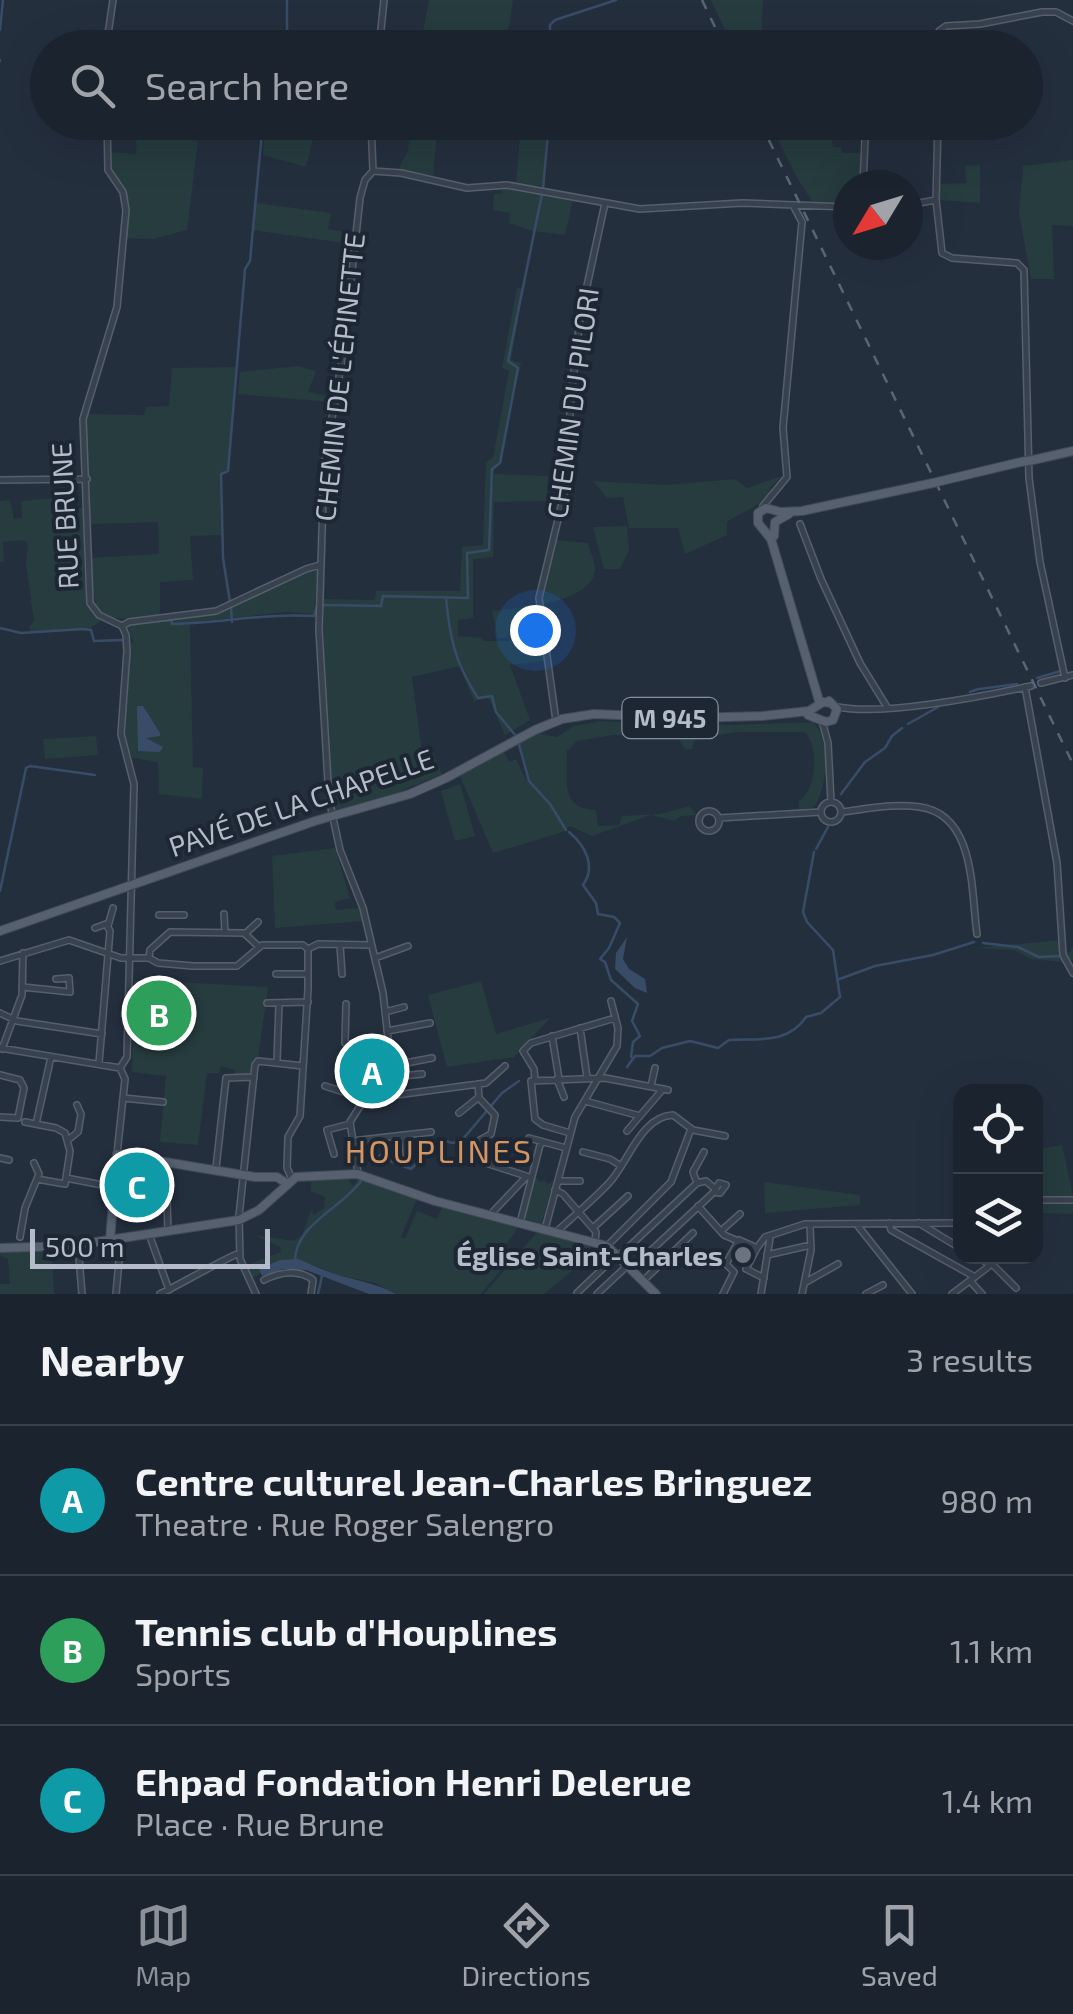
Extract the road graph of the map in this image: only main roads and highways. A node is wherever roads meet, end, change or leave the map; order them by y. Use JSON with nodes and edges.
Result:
{"nodes":[{"id":1,"x":1073,"y":451,"type":"edge"},
{"id":2,"x":773,"y":510,"type":"junction"},
{"id":3,"x":802,"y":511,"type":"junction"},
{"id":4,"x":775,"y":522,"type":"junction"},
{"id":5,"x":764,"y":527,"type":"junction"},
{"id":6,"x":833,"y":704,"type":"junction"},
{"id":7,"x":819,"y":706,"type":"junction"},
{"id":8,"x":793,"y":714,"type":"junction"},
{"id":9,"x":821,"y":719,"type":"junction"},
{"id":10,"x":0,"y":931,"type":"edge"},
{"id":11,"x":292,"y":1179,"type":"junction"},
{"id":12,"x":116,"y":1239,"type":"junction"},
{"id":13,"x":0,"y":1248,"type":"edge"},
{"id":14,"x":656,"y":1294,"type":"edge"}],
"edges":[{"from":1,"to":3,"type":"main road","bridge":true},
{"from":2,"to":3,"type":"main road"},
{"from":2,"to":4,"type":"main road"},
{"from":2,"to":5,"type":"main road"},
{"from":3,"to":4,"type":"main road"},
{"from":4,"to":5,"type":"main road"},
{"from":4,"to":6,"type":"main road"},
{"from":5,"to":7,"type":"main road"},
{"from":6,"to":7,"type":"main road","name":"PAVÉ DE LA CHAPELLE"},
{"from":6,"to":9,"type":"main road","name":"PAVÉ DE LA CHAPELLE"},
{"from":7,"to":8,"type":"main road","name":"PAVÉ DE LA CHAPELLE","number":"M 945"},
{"from":7,"to":9,"type":"main road"},
{"from":8,"to":9,"type":"main road","name":"PAVÉ DE LA CHAPELLE","number":"M 945"},
{"from":8,"to":10,"type":"main road","name":"PAVÉ DE LA CHAPELLE","number":"M 945"},
{"from":11,"to":12,"type":"main road"},
{"from":11,"to":12,"type":"main road"},
{"from":11,"to":14,"type":"main road"},
{"from":12,"to":13,"type":"main road"}]}
